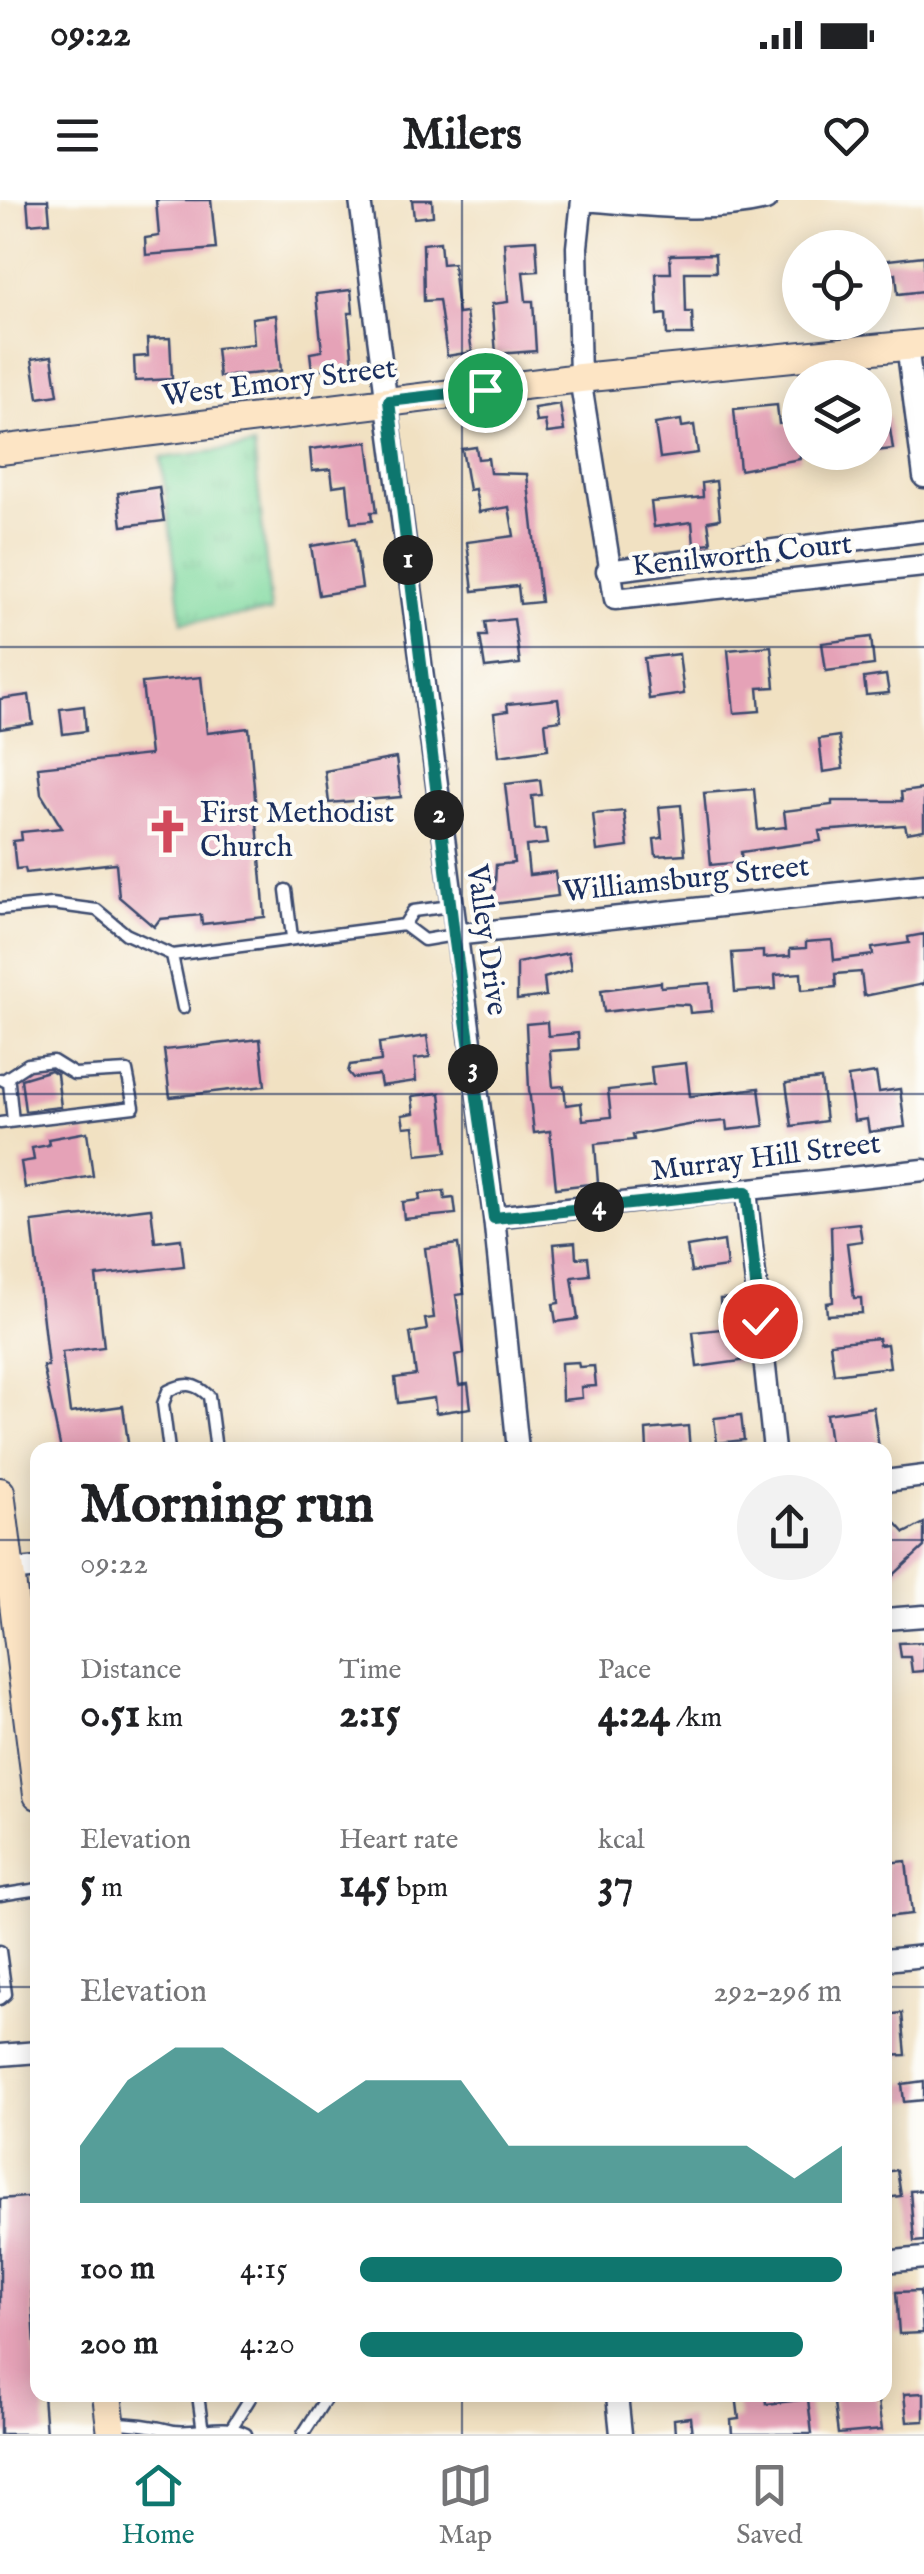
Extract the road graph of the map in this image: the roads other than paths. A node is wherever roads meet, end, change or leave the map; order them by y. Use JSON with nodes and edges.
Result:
{"nodes":[{"id":1,"x":360,"y":200,"type":"edge"},
{"id":2,"x":584,"y":200,"type":"edge"},
{"id":3,"x":766,"y":200,"type":"edge"},
{"id":4,"x":916,"y":345,"type":"edge"},
{"id":5,"x":580,"y":378,"type":"junction"},
{"id":6,"x":389,"y":401,"type":"junction"},
{"id":7,"x":0,"y":450,"type":"edge"},
{"id":8,"x":924,"y":478,"type":"edge"},
{"id":9,"x":924,"y":531,"type":"edge"},
{"id":10,"x":924,"y":566,"type":"edge"},
{"id":11,"x":607,"y":571,"type":"junction"},
{"id":12,"x":924,"y":884,"type":"edge"},
{"id":13,"x":286,"y":890,"type":"dead end"},
{"id":14,"x":451,"y":906,"type":"junction"},
{"id":15,"x":0,"y":910,"type":"edge"},
{"id":16,"x":404,"y":925,"type":"junction"},
{"id":17,"x":454,"y":935,"type":"junction"},
{"id":18,"x":292,"y":937,"type":"junction"},
{"id":19,"x":172,"y":955,"type":"junction"},
{"id":20,"x":183,"y":1008,"type":"dead end"},
{"id":21,"x":3,"y":1079,"type":"edge"},
{"id":22,"x":14,"y":1122,"type":"junction"},
{"id":23,"x":0,"y":1123,"type":"edge"},
{"id":24,"x":924,"y":1170,"type":"edge"},
{"id":25,"x":746,"y":1192,"type":"junction"},
{"id":26,"x":494,"y":1218,"type":"junction"},
{"id":27,"x":168,"y":1442,"type":"edge"},
{"id":28,"x":215,"y":1442,"type":"edge"},
{"id":29,"x":517,"y":1442,"type":"edge"},
{"id":30,"x":773,"y":1442,"type":"edge"},
{"id":31,"x":924,"y":1476,"type":"edge"},
{"id":32,"x":892,"y":1480,"type":"edge"},
{"id":33,"x":0,"y":1492,"type":"edge"},
{"id":34,"x":16,"y":1570,"type":"edge"},
{"id":35,"x":924,"y":1616,"type":"edge"},
{"id":36,"x":892,"y":1619,"type":"edge"},
{"id":37,"x":30,"y":1713,"type":"edge"},
{"id":38,"x":30,"y":1890,"type":"edge"},
{"id":39,"x":0,"y":1895,"type":"edge"},
{"id":40,"x":0,"y":1952,"type":"edge"},
{"id":41,"x":924,"y":1956,"type":"edge"},
{"id":42,"x":892,"y":1959,"type":"edge"},
{"id":43,"x":0,"y":1999,"type":"edge"},
{"id":44,"x":30,"y":2053,"type":"edge"},
{"id":45,"x":0,"y":2056,"type":"edge"},
{"id":46,"x":924,"y":2258,"type":"edge"},
{"id":47,"x":892,"y":2261,"type":"edge"},
{"id":48,"x":199,"y":2402,"type":"edge"},
{"id":49,"x":247,"y":2402,"type":"edge"},
{"id":50,"x":323,"y":2402,"type":"edge"},
{"id":51,"x":618,"y":2402,"type":"edge"},
{"id":52,"x":110,"y":2417,"type":"edge"},
{"id":53,"x":232,"y":2426,"type":"junction"},
{"id":54,"x":203,"y":2432,"type":"edge"},
{"id":55,"x":170,"y":2433,"type":"edge"},
{"id":56,"x":246,"y":2434,"type":"edge"},
{"id":57,"x":302,"y":2434,"type":"edge"},
{"id":58,"x":621,"y":2434,"type":"edge"}],
"edges":[{"from":1,"to":6,"type":"street","name":"Valley Drive"},
{"from":2,"to":3,"type":"street"},
{"from":2,"to":5,"type":"street"},
{"from":4,"to":5,"type":"street","name":"West Emory Street"},
{"from":4,"to":8,"type":"street"},
{"from":5,"to":6,"type":"street","name":"West Emory Street"},
{"from":5,"to":11,"type":"street"},
{"from":6,"to":7,"type":"street","name":"West Emory Street"},
{"from":6,"to":14,"type":"street","name":"Valley Drive"},
{"from":9,"to":11,"type":"street","name":"Kenilworth Court"},
{"from":10,"to":11,"type":"street","name":"Kenilworth Court"},
{"from":12,"to":17,"type":"street","name":"Williamsburg Street"},
{"from":13,"to":18,"type":"lane"},
{"from":14,"to":16,"type":"lane"},
{"from":14,"to":17,"type":"street","name":"Valley Drive"},
{"from":15,"to":19,"type":"lane"},
{"from":16,"to":17,"type":"lane"},
{"from":16,"to":18,"type":"lane"},
{"from":17,"to":26,"type":"street","name":"Valley Drive"},
{"from":18,"to":19,"type":"lane"},
{"from":19,"to":20,"type":"lane"},
{"from":21,"to":22,"type":"lane"},
{"from":21,"to":22,"type":"lane"},
{"from":22,"to":23,"type":"lane"},
{"from":24,"to":25,"type":"street","name":"Murray Hill Street"},
{"from":25,"to":26,"type":"street","name":"Murray Hill Street"},
{"from":25,"to":30,"type":"street"},
{"from":26,"to":29,"type":"street","name":"Valley Drive"},
{"from":27,"to":28,"type":"lane"},
{"from":31,"to":32,"type":"street"},
{"from":33,"to":34,"type":"street"},
{"from":34,"to":37,"type":"street"},
{"from":35,"to":36,"type":"street"},
{"from":38,"to":39,"type":"lane"},
{"from":40,"to":43,"type":"lane"},
{"from":41,"to":42,"type":"street"},
{"from":44,"to":45,"type":"street"},
{"from":46,"to":47,"type":"street"},
{"from":48,"to":54,"type":"lane"},
{"from":49,"to":53,"type":"lane"},
{"from":50,"to":57,"type":"lane"},
{"from":51,"to":58,"type":"street"},
{"from":52,"to":55,"type":"lane"},
{"from":53,"to":54,"type":"lane"},
{"from":53,"to":56,"type":"lane"},
{"from":54,"to":55,"type":"lane"}]}
